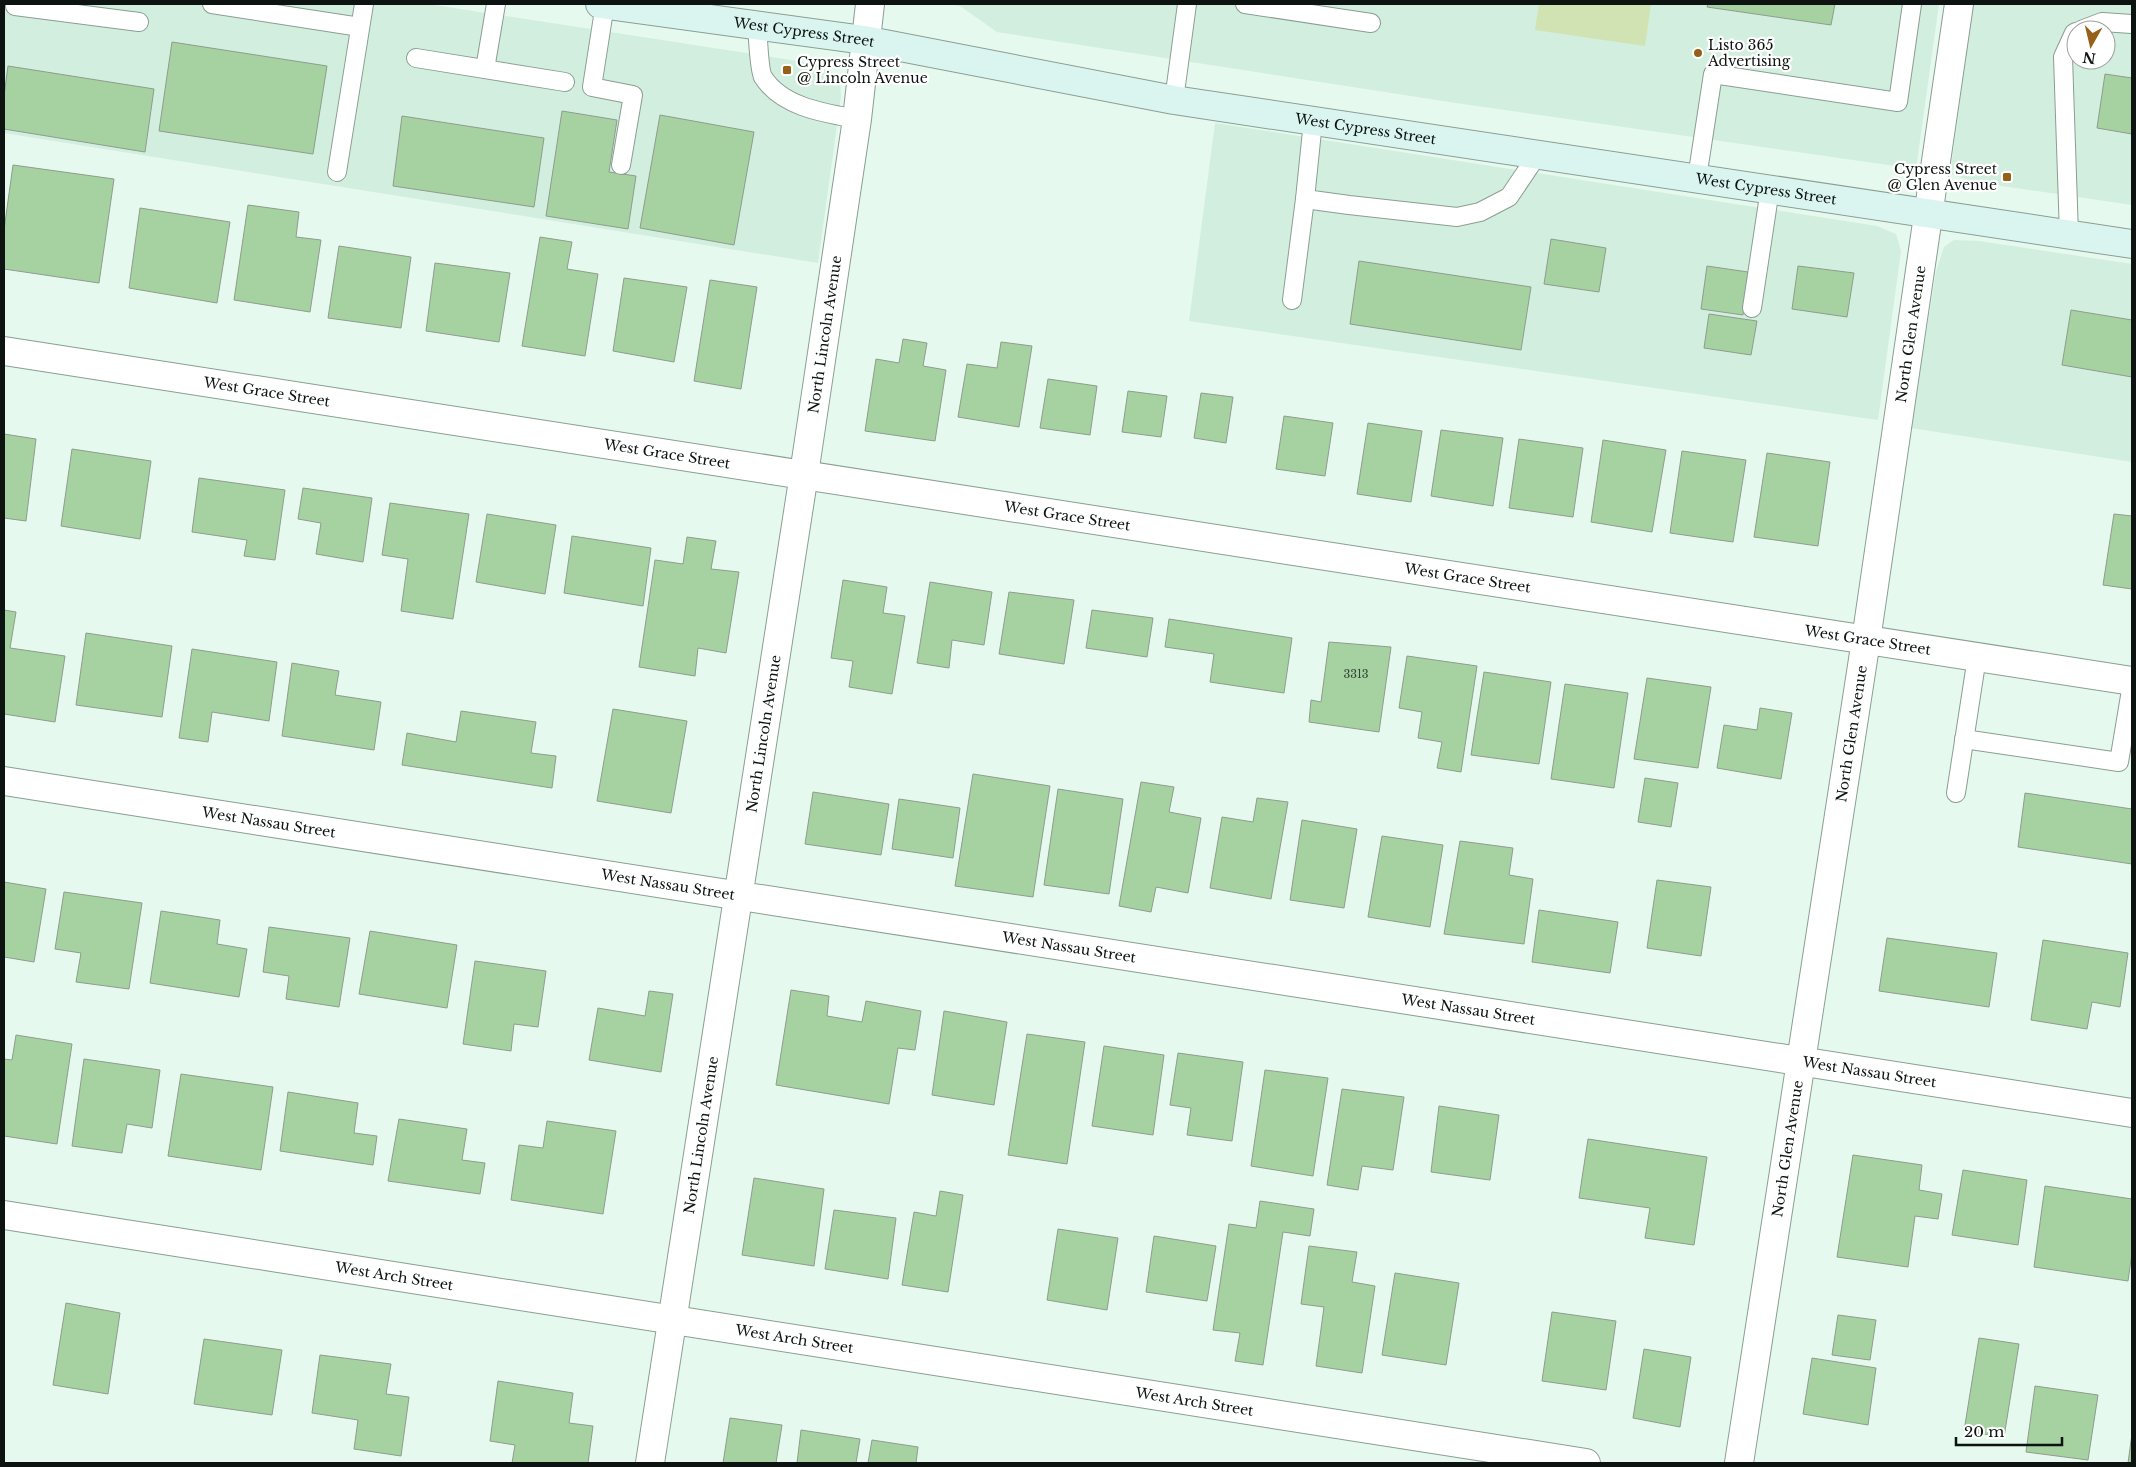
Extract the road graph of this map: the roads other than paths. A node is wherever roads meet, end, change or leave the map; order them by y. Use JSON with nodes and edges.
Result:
{"nodes":[{"id":1,"x":15,"y":4,"type":"edge"},
{"id":2,"x":212,"y":4,"type":"edge"},
{"id":3,"x":364,"y":4,"type":"edge"},
{"id":4,"x":496,"y":4,"type":"edge"},
{"id":5,"x":603,"y":4,"type":"edge"},
{"id":6,"x":870,"y":4,"type":"edge"},
{"id":7,"x":1188,"y":4,"type":"edge"},
{"id":8,"x":1245,"y":4,"type":"edge"},
{"id":9,"x":1912,"y":4,"type":"edge"},
{"id":10,"x":1959,"y":4,"type":"edge"},
{"id":11,"x":703,"y":11,"type":"edge"},
{"id":12,"x":139,"y":22,"type":"dead end"},
{"id":13,"x":1371,"y":23,"type":"dead end"},
{"id":14,"x":2116,"y":23,"type":"edge"},
{"id":15,"x":2132,"y":24,"type":"edge"},
{"id":16,"x":757,"y":26,"type":"junction"},
{"id":17,"x":360,"y":27,"type":"junction"},
{"id":18,"x":864,"y":40,"type":"junction"},
{"id":19,"x":2066,"y":50,"type":"edge"},
{"id":20,"x":416,"y":58,"type":"dead end"},
{"id":21,"x":485,"y":69,"type":"junction"},
{"id":22,"x":565,"y":82,"type":"dead end"},
{"id":23,"x":1174,"y":100,"type":"junction"},
{"id":24,"x":857,"y":118,"type":"junction"},
{"id":25,"x":1314,"y":121,"type":"junction"},
{"id":26,"x":1538,"y":154,"type":"junction"},
{"id":27,"x":621,"y":165,"type":"dead end"},
{"id":28,"x":337,"y":172,"type":"dead end"},
{"id":29,"x":1697,"y":178,"type":"junction"},
{"id":30,"x":1770,"y":189,"type":"junction"},
{"id":31,"x":1305,"y":199,"type":"junction"},
{"id":32,"x":1929,"y":215,"type":"junction"},
{"id":33,"x":2069,"y":235,"type":"junction"},
{"id":34,"x":2132,"y":244,"type":"edge"},
{"id":35,"x":1292,"y":300,"type":"dead end"},
{"id":36,"x":1752,"y":308,"type":"dead end"},
{"id":37,"x":4,"y":351,"type":"edge"},
{"id":38,"x":804,"y":474,"type":"junction"},
{"id":39,"x":1866,"y":640,"type":"junction"},
{"id":40,"x":1977,"y":657,"type":"junction"},
{"id":41,"x":2132,"y":683,"type":"edge"},
{"id":42,"x":1964,"y":739,"type":"junction"},
{"id":43,"x":4,"y":781,"type":"edge"},
{"id":44,"x":1956,"y":793,"type":"dead end"},
{"id":45,"x":737,"y":895,"type":"junction"},
{"id":46,"x":1801,"y":1061,"type":"junction"},
{"id":47,"x":2132,"y":1114,"type":"edge"},
{"id":48,"x":4,"y":1215,"type":"edge"},
{"id":49,"x":673,"y":1321,"type":"junction"},
{"id":50,"x":650,"y":1463,"type":"edge"},
{"id":51,"x":1586,"y":1463,"type":"edge"},
{"id":52,"x":1739,"y":1463,"type":"edge"}],
"edges":[{"from":1,"to":12,"type":"lane"},
{"from":2,"to":17,"type":"lane"},
{"from":3,"to":17,"type":"lane"},
{"from":4,"to":21,"type":"lane"},
{"from":5,"to":11,"type":"street","name":"West Cypress Street"},
{"from":5,"to":27,"type":"lane"},
{"from":6,"to":18,"type":"street","name":"North Lincoln Avenue"},
{"from":7,"to":23,"type":"lane"},
{"from":8,"to":13,"type":"lane"},
{"from":9,"to":29,"type":"lane"},
{"from":10,"to":32,"type":"street","name":"North Glen Avenue"},
{"from":11,"to":16,"type":"street","name":"West Cypress Street"},
{"from":14,"to":15,"type":"lane"},
{"from":16,"to":18,"type":"street","name":"West Cypress Street"},
{"from":16,"to":24,"type":"lane"},
{"from":17,"to":28,"type":"lane"},
{"from":18,"to":23,"type":"street","name":"West Cypress Street"},
{"from":18,"to":24,"type":"street","name":"North Lincoln Avenue"},
{"from":19,"to":33,"type":"lane"},
{"from":20,"to":21,"type":"lane"},
{"from":21,"to":22,"type":"lane"},
{"from":23,"to":25,"type":"street","name":"West Cypress Street"},
{"from":24,"to":38,"type":"street","name":"North Lincoln Avenue"},
{"from":25,"to":26,"type":"street","name":"West Cypress Street"},
{"from":25,"to":31,"type":"lane"},
{"from":26,"to":29,"type":"street","name":"West Cypress Street"},
{"from":26,"to":31,"type":"lane"},
{"from":29,"to":30,"type":"street","name":"West Cypress Street"},
{"from":30,"to":32,"type":"street","name":"West Cypress Street"},
{"from":30,"to":36,"type":"lane"},
{"from":31,"to":35,"type":"lane"},
{"from":32,"to":33,"type":"street","name":"West Cypress Street"},
{"from":32,"to":39,"type":"street","name":"North Glen Avenue"},
{"from":33,"to":34,"type":"street","name":"West Cypress Street"},
{"from":37,"to":38,"type":"street","name":"West Grace Street"},
{"from":38,"to":39,"type":"street","name":"West Grace Street"},
{"from":38,"to":45,"type":"street","name":"North Lincoln Avenue"},
{"from":39,"to":40,"type":"street","name":"West Grace Street"},
{"from":39,"to":46,"type":"street","name":"North Glen Avenue"},
{"from":40,"to":41,"type":"street","name":"West Grace Street"},
{"from":40,"to":42,"type":"lane"},
{"from":41,"to":42,"type":"lane"},
{"from":42,"to":44,"type":"lane"},
{"from":43,"to":45,"type":"street","name":"West Nassau Street"},
{"from":45,"to":46,"type":"street","name":"West Nassau Street"},
{"from":45,"to":49,"type":"street","name":"North Lincoln Avenue"},
{"from":46,"to":47,"type":"street","name":"West Nassau Street"},
{"from":46,"to":52,"type":"street","name":"North Glen Avenue"},
{"from":48,"to":49,"type":"street","name":"West Arch Street"},
{"from":49,"to":50,"type":"street","name":"North Lincoln Avenue"},
{"from":49,"to":51,"type":"street","name":"West Arch Street"}]}
